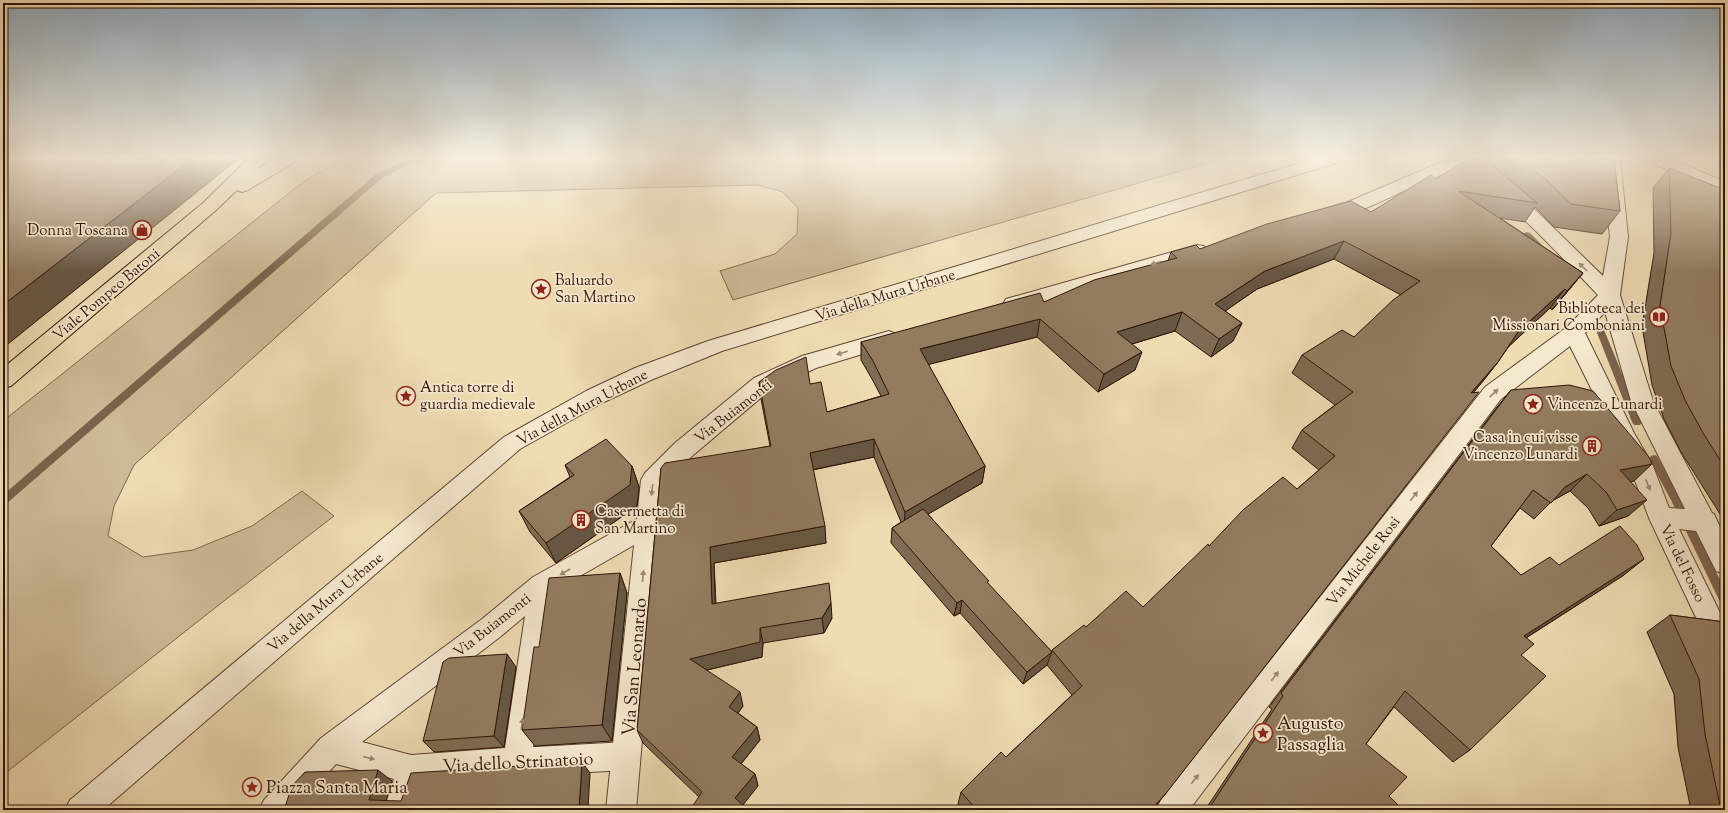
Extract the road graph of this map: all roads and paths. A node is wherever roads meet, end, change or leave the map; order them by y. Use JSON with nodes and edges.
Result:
{"nodes":[{"id":1,"x":219,"y":197,"type":"edge"},
{"id":2,"x":225,"y":197,"type":"edge"},
{"id":3,"x":1203,"y":197,"type":"edge"},
{"id":4,"x":1375,"y":197,"type":"edge"},
{"id":5,"x":1510,"y":197,"type":"edge"},
{"id":6,"x":1615,"y":197,"type":"edge"},
{"id":7,"x":209,"y":207,"type":"junction"},
{"id":8,"x":1308,"y":219,"type":"edge"},
{"id":9,"x":1217,"y":245,"type":"edge"},
{"id":10,"x":1610,"y":295,"type":"junction"},
{"id":11,"x":996,"y":309,"type":"edge"},
{"id":12,"x":1574,"y":332,"type":"junction"},
{"id":13,"x":905,"y":335,"type":"edge"},
{"id":14,"x":3,"y":380,"type":"edge"},
{"id":15,"x":1624,"y":437,"type":"junction"},
{"id":16,"x":1662,"y":440,"type":"junction"},
{"id":17,"x":1661,"y":518,"type":"junction"},
{"id":18,"x":1704,"y":521,"type":"junction"},
{"id":19,"x":648,"y":525,"type":"junction"},
{"id":20,"x":1725,"y":563,"type":"edge"},
{"id":21,"x":542,"y":585,"type":"junction"},
{"id":22,"x":1725,"y":651,"type":"edge"},
{"id":23,"x":331,"y":748,"type":"junction"},
{"id":24,"x":626,"y":756,"type":"junction"},
{"id":25,"x":517,"y":762,"type":"junction"},
{"id":26,"x":411,"y":768,"type":"junction"},
{"id":27,"x":277,"y":807,"type":"edge"},
{"id":28,"x":80,"y":810,"type":"edge"},
{"id":29,"x":399,"y":810,"type":"edge"},
{"id":30,"x":621,"y":810,"type":"edge"},
{"id":31,"x":1171,"y":810,"type":"edge"}],
"edges":[{"from":1,"to":7,"type":"main road","name":"Viale Pompeo Batoni"},
{"from":2,"to":7,"type":"main road","name":"Viale Pompeo Batoni"},
{"from":3,"to":28,"type":"street","name":"Via della Mura Urbane"},
{"from":4,"to":8,"type":"street","one_way":true},
{"from":10,"to":5,"type":"street","one_way":true},
{"from":6,"to":10,"type":"street"},
{"from":7,"to":14,"type":"main road","name":"Viale Pompeo Batoni"},
{"from":9,"to":11,"type":"street","one_way":true},
{"from":10,"to":12,"type":"street","name":"Via Michele Rosi"},
{"from":10,"to":16,"type":"street"},
{"from":12,"to":15,"type":"street","name":"Via del Fosso"},
{"from":31,"to":12,"type":"street","name":"Via Michele Rosi","one_way":true},
{"from":13,"to":19,"type":"street","name":"Via Buiamonti","one_way":true},
{"from":15,"to":16,"type":"street"},
{"from":15,"to":17,"type":"street","name":"Via del Fosso","one_way":true},
{"from":16,"to":18,"type":"street"},
{"from":17,"to":18,"type":"street","name":"Via del Fosso"},
{"from":17,"to":22,"type":"street","name":"Via del Fosso"},
{"from":18,"to":20,"type":"street"},
{"from":19,"to":21,"type":"street","name":"Via Buiamonti","one_way":true},
{"from":24,"to":19,"type":"street","name":"Via San Leonardo","one_way":true},
{"from":21,"to":23,"type":"street","name":"Via Buiamonti"},
{"from":25,"to":21,"type":"street","one_way":true},
{"from":23,"to":26,"type":"street","name":"Via dello Strinatoio","one_way":true},
{"from":23,"to":27,"type":"street","name":"Via Buiamonti"},
{"from":24,"to":25,"type":"street","name":"Via dello Strinatoio"},
{"from":24,"to":30,"type":"street","name":"Via San Leonardo"},
{"from":25,"to":26,"type":"street","name":"Via dello Strinatoio"},
{"from":26,"to":29,"type":"street"}]}
